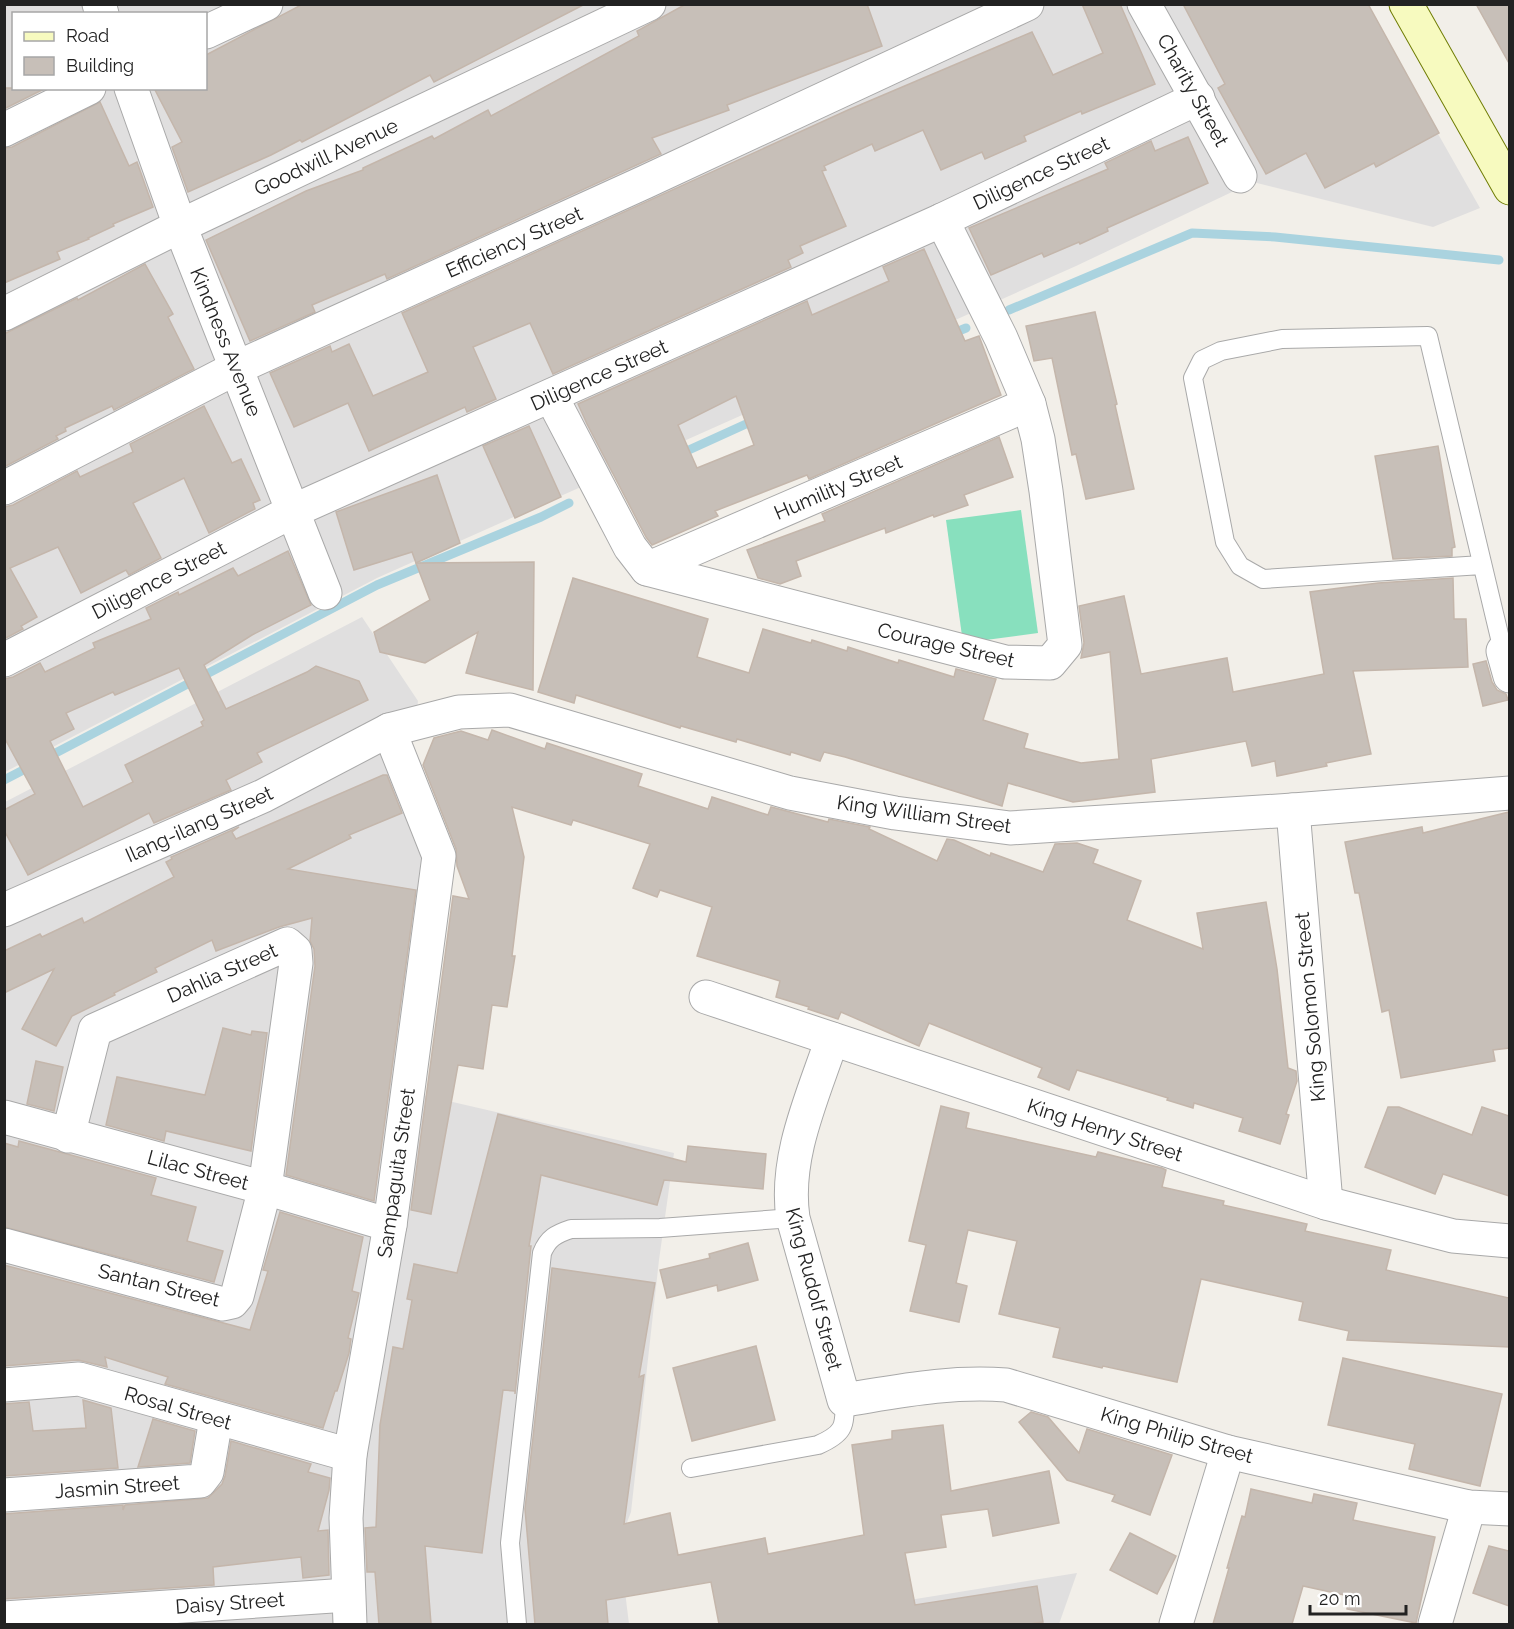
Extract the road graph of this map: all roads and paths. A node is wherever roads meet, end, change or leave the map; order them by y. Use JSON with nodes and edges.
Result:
{"nodes":[{"id":1,"x":649,"y":4,"type":"edge"},
{"id":2,"x":1027,"y":4,"type":"edge"},
{"id":3,"x":1144,"y":4,"type":"edge"},
{"id":4,"x":1406,"y":4,"type":"edge"},
{"id":5,"x":264,"y":5,"type":"edge"},
{"id":6,"x":207,"y":32,"type":"edge"},
{"id":7,"x":85,"y":90,"type":"edge"},
{"id":8,"x":132,"y":90,"type":"edge"},
{"id":9,"x":1198,"y":98,"type":"junction"},
{"id":10,"x":4,"y":130,"type":"edge"},
{"id":11,"x":1240,"y":176,"type":"dead end"},
{"id":12,"x":1509,"y":188,"type":"edge"},
{"id":13,"x":942,"y":220,"type":"junction"},
{"id":14,"x":180,"y":226,"type":"junction"},
{"id":15,"x":4,"y":314,"type":"edge"},
{"id":16,"x":236,"y":368,"type":"junction"},
{"id":17,"x":551,"y":396,"type":"junction"},
{"id":18,"x":1029,"y":404,"type":"junction"},
{"id":19,"x":4,"y":488,"type":"edge"},
{"id":20,"x":293,"y":511,"type":"junction"},
{"id":21,"x":1482,"y":565,"type":"junction"},
{"id":22,"x":647,"y":569,"type":"junction"},
{"id":23,"x":326,"y":593,"type":"dead end"},
{"id":24,"x":4,"y":660,"type":"edge"},
{"id":25,"x":1506,"y":663,"type":"edge"},
{"id":26,"x":389,"y":730,"type":"junction"},
{"id":27,"x":1509,"y":793,"type":"edge"},
{"id":28,"x":1293,"y":810,"type":"junction"},
{"id":29,"x":4,"y":910,"type":"edge"},
{"id":30,"x":706,"y":997,"type":"dead end"},
{"id":31,"x":832,"y":1039,"type":"junction"},
{"id":32,"x":4,"y":1117,"type":"edge"},
{"id":33,"x":68,"y":1136,"type":"junction"},
{"id":34,"x":265,"y":1188,"type":"junction"},
{"id":35,"x":1326,"y":1203,"type":"junction"},
{"id":36,"x":793,"y":1218,"type":"junction"},
{"id":37,"x":390,"y":1225,"type":"junction"},
{"id":38,"x":1509,"y":1241,"type":"edge"},
{"id":39,"x":4,"y":1245,"type":"edge"},
{"id":40,"x":4,"y":1385,"type":"edge"},
{"id":41,"x":844,"y":1400,"type":"junction"},
{"id":42,"x":216,"y":1419,"type":"junction"},
{"id":43,"x":1228,"y":1452,"type":"junction"},
{"id":44,"x":350,"y":1455,"type":"junction"},
{"id":45,"x":691,"y":1468,"type":"dead end"},
{"id":46,"x":4,"y":1495,"type":"edge"},
{"id":47,"x":1468,"y":1507,"type":"junction"},
{"id":48,"x":1509,"y":1509,"type":"edge"},
{"id":49,"x":349,"y":1610,"type":"edge"},
{"id":50,"x":4,"y":1618,"type":"edge"},
{"id":51,"x":517,"y":1624,"type":"edge"},
{"id":52,"x":1176,"y":1624,"type":"edge"},
{"id":53,"x":1435,"y":1624,"type":"edge"}],
"edges":[{"from":1,"to":14,"type":"street","name":"Goodwill Avenue"},
{"from":2,"to":16,"type":"street","name":"Efficiency Street"},
{"from":3,"to":9,"type":"street","name":"Charity Street"},
{"from":4,"to":12,"type":"main road"},
{"from":5,"to":6,"type":"street"},
{"from":7,"to":10,"type":"street"},
{"from":8,"to":14,"type":"street","name":"Kindness Avenue"},
{"from":9,"to":11,"type":"street","name":"Charity Street"},
{"from":9,"to":13,"type":"street","name":"Diligence Street"},
{"from":13,"to":17,"type":"street","name":"Diligence Street"},
{"from":13,"to":18,"type":"street","name":"Courage Street"},
{"from":14,"to":15,"type":"street","name":"Goodwill Avenue"},
{"from":14,"to":16,"type":"street","name":"Kindness Avenue"},
{"from":16,"to":19,"type":"street","name":"Efficiency Street"},
{"from":16,"to":20,"type":"street","name":"Kindness Avenue"},
{"from":17,"to":20,"type":"street","name":"Diligence Street"},
{"from":17,"to":22,"type":"street"},
{"from":18,"to":22,"type":"street","name":"Humility Street"},
{"from":18,"to":22,"type":"street","name":"Courage Street"},
{"from":20,"to":23,"type":"street","name":"Kindness Avenue"},
{"from":20,"to":24,"type":"street","name":"Diligence Street"},
{"from":21,"to":21,"type":"lane"},
{"from":21,"to":25,"type":"lane"},
{"from":26,"to":28,"type":"street","name":"King William Street"},
{"from":26,"to":29,"type":"street","name":"Ilang-ilang Street"},
{"from":26,"to":37,"type":"street","name":"Sampaguita Street"},
{"from":27,"to":28,"type":"street","name":"King William Street"},
{"from":28,"to":35,"type":"street","name":"King Solomon Street"},
{"from":30,"to":31,"type":"street","name":"King Henry Street"},
{"from":31,"to":35,"type":"street","name":"King Henry Street"},
{"from":31,"to":36,"type":"street","name":"King Rudolf Street"},
{"from":32,"to":33,"type":"street","name":"Lilac Street"},
{"from":33,"to":34,"type":"street","name":"Lilac Street"},
{"from":33,"to":34,"type":"street","name":"Dahlia Street"},
{"from":34,"to":37,"type":"street","name":"Lilac Street"},
{"from":34,"to":39,"type":"street","name":"Santan Street"},
{"from":35,"to":38,"type":"street","name":"King Henry Street"},
{"from":36,"to":41,"type":"street","name":"King Rudolf Street"},
{"from":36,"to":51,"type":"lane"},
{"from":37,"to":44,"type":"street","name":"Sampaguita Street"},
{"from":40,"to":42,"type":"street","name":"Rosal Street"},
{"from":41,"to":43,"type":"street","name":"King Philip Street"},
{"from":41,"to":45,"type":"lane"},
{"from":42,"to":44,"type":"street","name":"Rosal Street"},
{"from":42,"to":46,"type":"street","name":"Jasmin Street"},
{"from":43,"to":47,"type":"street","name":"King Philip Street"},
{"from":43,"to":52,"type":"street"},
{"from":44,"to":49,"type":"street","name":"Sampaguita Street"},
{"from":47,"to":48,"type":"street","name":"King Philip Street"},
{"from":47,"to":53,"type":"street"},
{"from":49,"to":50,"type":"street","name":"Daisy Street"}]}
